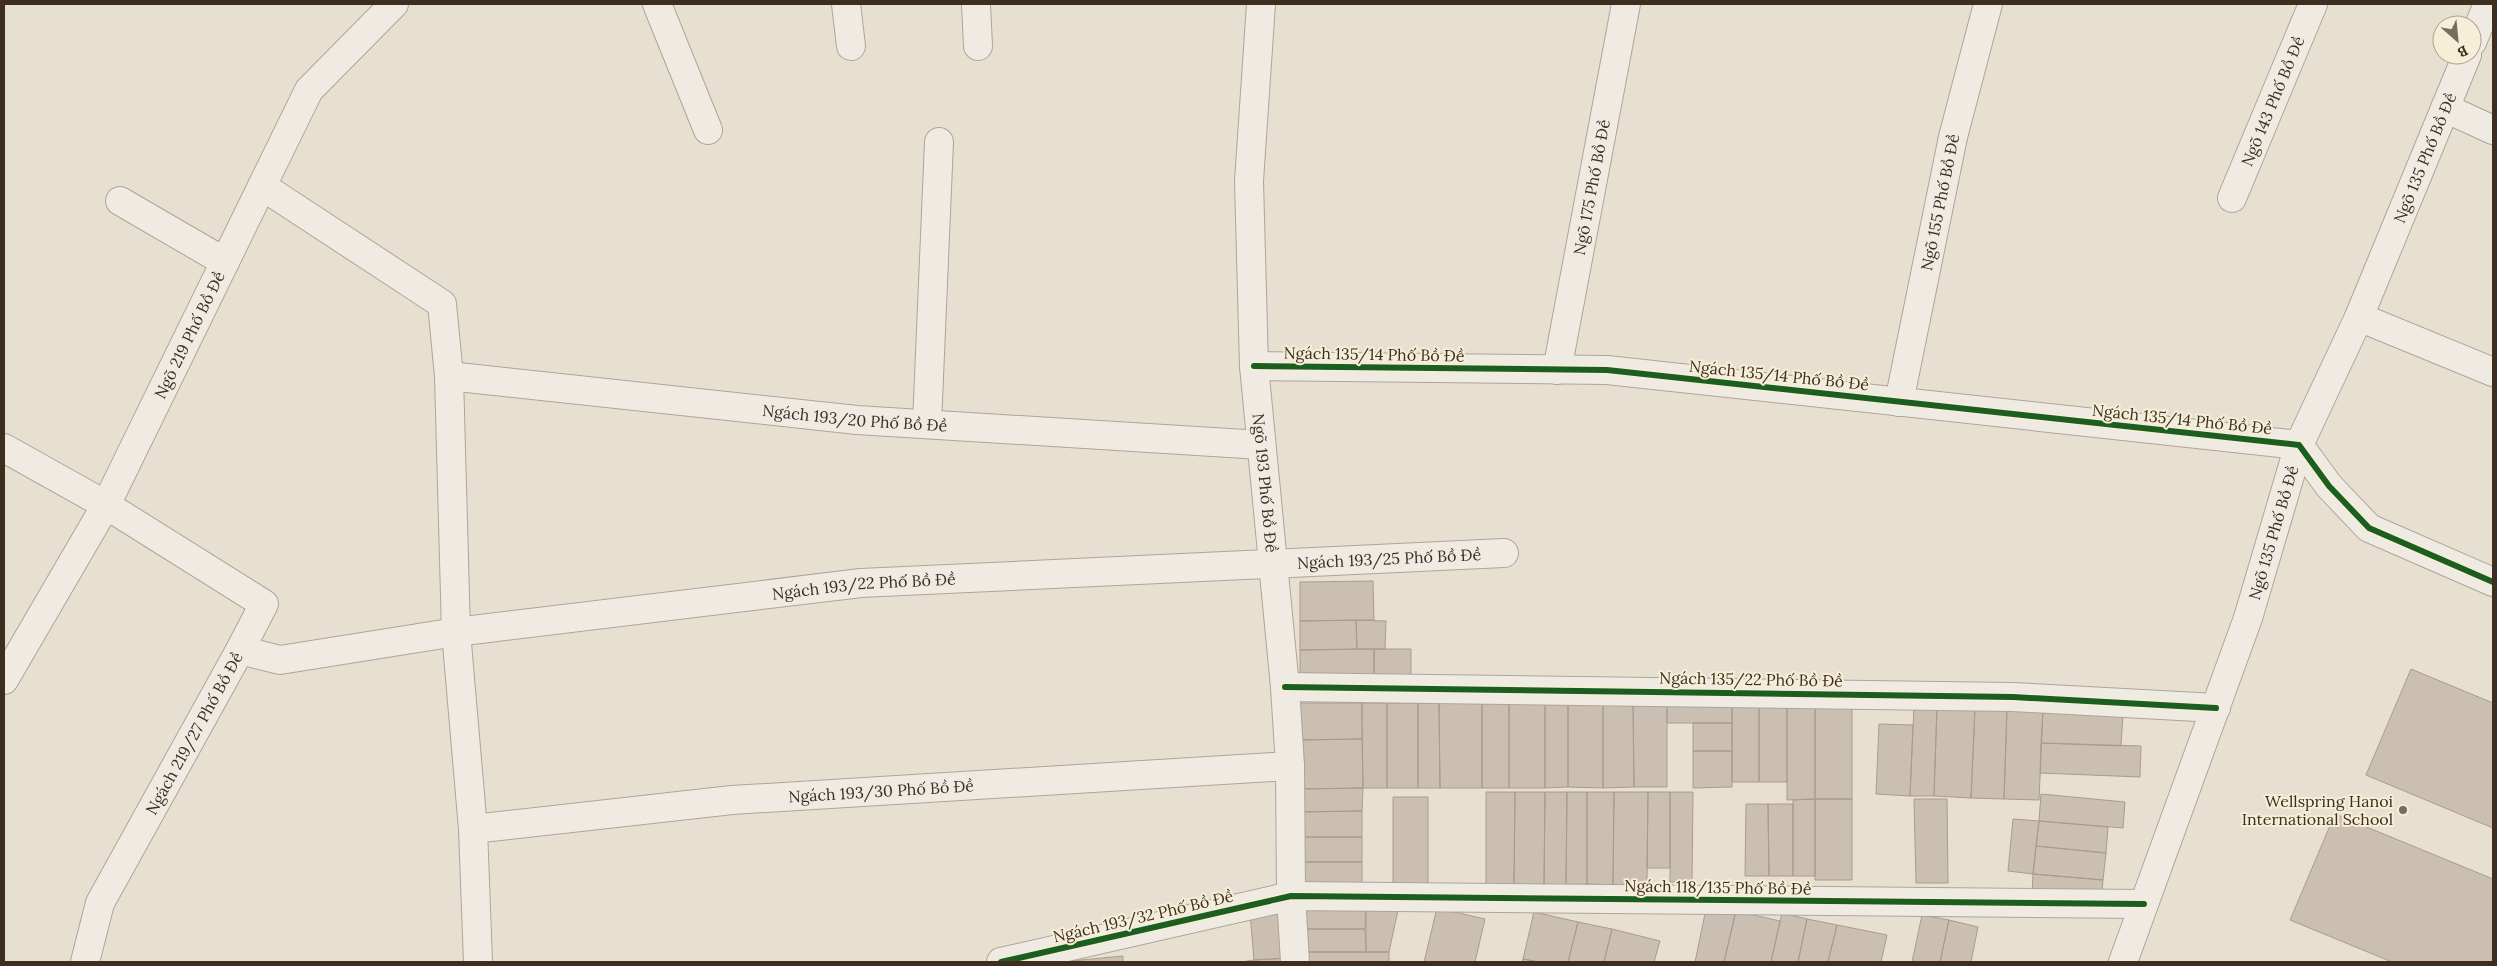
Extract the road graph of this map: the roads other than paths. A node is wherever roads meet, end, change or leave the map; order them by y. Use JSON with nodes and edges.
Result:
{"nodes":[{"id":1,"x":394,"y":4,"type":"edge"},
{"id":2,"x":657,"y":4,"type":"edge"},
{"id":3,"x":846,"y":4,"type":"edge"},
{"id":4,"x":976,"y":4,"type":"edge"},
{"id":5,"x":1261,"y":4,"type":"edge"},
{"id":6,"x":1626,"y":4,"type":"edge"},
{"id":7,"x":1988,"y":4,"type":"edge"},
{"id":8,"x":2313,"y":4,"type":"edge"},
{"id":9,"x":2488,"y":4,"type":"edge"},
{"id":10,"x":2482,"y":18,"type":"edge"},
{"id":11,"x":852,"y":46,"type":"dead end"},
{"id":12,"x":978,"y":46,"type":"dead end"},
{"id":13,"x":2463,"y":65,"type":"edge"},
{"id":14,"x":2445,"y":108,"type":"junction"},
{"id":15,"x":708,"y":130,"type":"dead end"},
{"id":16,"x":2493,"y":130,"type":"edge"},
{"id":17,"x":939,"y":142,"type":"dead end"},
{"id":18,"x":262,"y":186,"type":"junction"},
{"id":19,"x":2232,"y":198,"type":"dead end"},
{"id":20,"x":120,"y":201,"type":"dead end"},
{"id":21,"x":225,"y":262,"type":"junction"},
{"id":22,"x":2360,"y":317,"type":"junction"},
{"id":23,"x":1254,"y":366,"type":"junction"},
{"id":24,"x":1557,"y":370,"type":"junction"},
{"id":25,"x":2493,"y":372,"type":"edge"},
{"id":26,"x":449,"y":376,"type":"junction"},
{"id":27,"x":1899,"y":402,"type":"junction"},
{"id":28,"x":927,"y":424,"type":"junction"},
{"id":29,"x":1261,"y":445,"type":"junction"},
{"id":30,"x":2299,"y":445,"type":"junction"},
{"id":31,"x":4,"y":448,"type":"edge"},
{"id":32,"x":106,"y":505,"type":"junction"},
{"id":33,"x":1504,"y":553,"type":"dead end"},
{"id":34,"x":1274,"y":564,"type":"junction"},
{"id":35,"x":2493,"y":582,"type":"edge"},
{"id":36,"x":456,"y":632,"type":"junction"},
{"id":37,"x":240,"y":650,"type":"junction"},
{"id":38,"x":4,"y":680,"type":"edge"},
{"id":39,"x":1285,"y":687,"type":"junction"},
{"id":40,"x":2216,"y":708,"type":"junction"},
{"id":41,"x":1290,"y":766,"type":"junction"},
{"id":42,"x":472,"y":829,"type":"junction"},
{"id":43,"x":1291,"y":896,"type":"junction"},
{"id":44,"x":2144,"y":904,"type":"junction"},
{"id":45,"x":85,"y":962,"type":"edge"},
{"id":46,"x":478,"y":962,"type":"edge"},
{"id":47,"x":1001,"y":962,"type":"edge"},
{"id":48,"x":1295,"y":962,"type":"edge"},
{"id":49,"x":2123,"y":962,"type":"edge"}],
"edges":[{"from":1,"to":18,"type":"street","name":"Ngõ 219 Phố Bồ Đề"},
{"from":2,"to":15,"type":"street"},
{"from":3,"to":11,"type":"street"},
{"from":4,"to":12,"type":"street"},
{"from":5,"to":23,"type":"street","name":"Ngõ 193 Phố Bồ Đề"},
{"from":6,"to":24,"type":"street","name":"Ngõ 175 Phố Bồ Đề"},
{"from":7,"to":27,"type":"street","name":"Ngõ 155 Phố Bồ Đề"},
{"from":8,"to":19,"type":"street","name":"Ngõ 143 Phố Bồ Đề"},
{"from":9,"to":10,"type":"street"},
{"from":13,"to":14,"type":"street","name":"Ngõ 135 Phố Bồ Đề"},
{"from":14,"to":16,"type":"street"},
{"from":14,"to":22,"type":"street","name":"Ngõ 135 Phố Bồ Đề"},
{"from":17,"to":28,"type":"street"},
{"from":18,"to":21,"type":"street","name":"Ngõ 219 Phố Bồ Đề"},
{"from":18,"to":26,"type":"street"},
{"from":20,"to":21,"type":"street"},
{"from":21,"to":32,"type":"street","name":"Ngõ 219 Phố Bồ Đề"},
{"from":22,"to":25,"type":"street"},
{"from":22,"to":30,"type":"street","name":"Ngõ 135 Phố Bồ Đề"},
{"from":23,"to":24,"type":"street","name":"Ngách 135/14 Phố Bồ Đề"},
{"from":23,"to":29,"type":"street","name":"Ngõ 193 Phố Bồ Đề"},
{"from":24,"to":27,"type":"street","name":"Ngách 135/14 Phố Bồ Đề"},
{"from":26,"to":28,"type":"street","name":"Ngách 193/20 Phố Bồ Đề"},
{"from":26,"to":36,"type":"street"},
{"from":27,"to":30,"type":"street","name":"Ngách 135/14 Phố Bồ Đề"},
{"from":28,"to":29,"type":"street","name":"Ngách 193/20 Phố Bồ Đề"},
{"from":29,"to":34,"type":"street","name":"Ngõ 193 Phố Bồ Đề"},
{"from":30,"to":35,"type":"street"},
{"from":30,"to":40,"type":"street","name":"Ngõ 135 Phố Bồ Đề"},
{"from":31,"to":32,"type":"street"},
{"from":32,"to":37,"type":"street"},
{"from":32,"to":38,"type":"street","name":"Ngõ 219 Phố Bồ Đề"},
{"from":33,"to":34,"type":"street","name":"Ngách 193/25 Phố Bồ Đề"},
{"from":34,"to":36,"type":"street","name":"Ngách 193/22 Phố Bồ Đề"},
{"from":34,"to":39,"type":"street","name":"Ngõ 193 Phố Bồ Đề"},
{"from":36,"to":37,"type":"street","name":"Ngách 219/27 Phố Bồ Đề"},
{"from":36,"to":42,"type":"street"},
{"from":37,"to":45,"type":"street","name":"Ngách 219/27 Phố Bồ Đề"},
{"from":39,"to":40,"type":"street","name":"Ngách 135/22 Phố Bồ Đề"},
{"from":39,"to":41,"type":"street","name":"Ngõ 193 Phố Bồ Đề"},
{"from":40,"to":44,"type":"street","name":"Ngõ 135 Phố Bồ Đề"},
{"from":41,"to":42,"type":"street","name":"Ngách 193/30 Phố Bồ Đề"},
{"from":41,"to":43,"type":"street","name":"Ngõ 193 Phố Bồ Đề"},
{"from":42,"to":46,"type":"street"},
{"from":43,"to":44,"type":"street","name":"Ngách 118/135 Phố Bồ Đề"},
{"from":43,"to":47,"type":"street","name":"Ngách 193/32 Phố Bồ Đề"},
{"from":43,"to":48,"type":"street","name":"Ngõ 193 Phố Bồ Đề"},
{"from":44,"to":49,"type":"street","name":"Ngõ 135 Phố Bồ Đề"}]}
